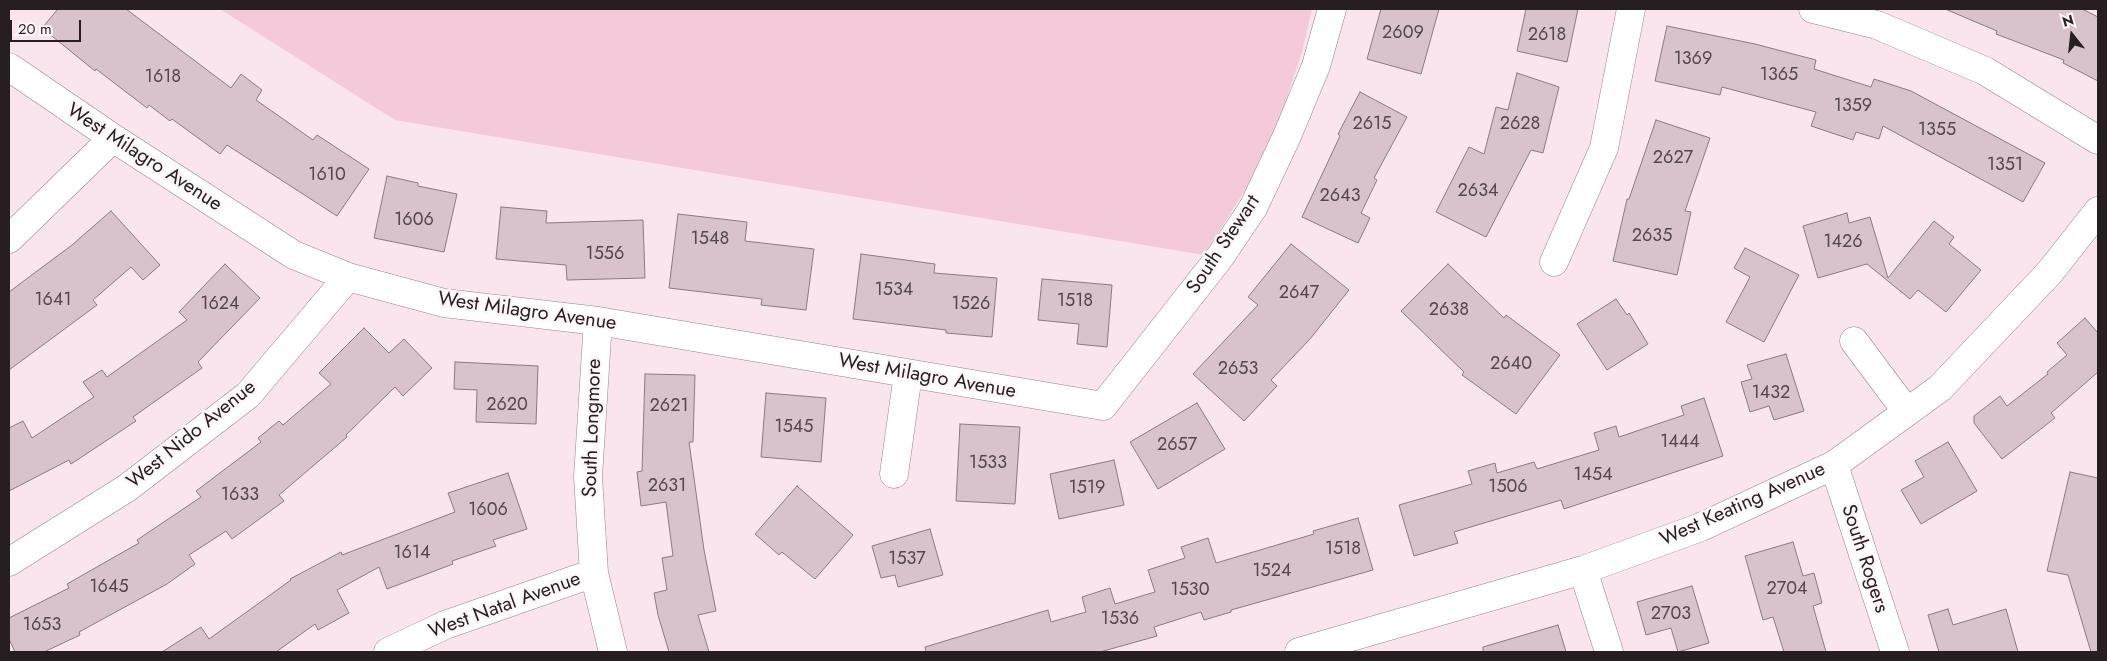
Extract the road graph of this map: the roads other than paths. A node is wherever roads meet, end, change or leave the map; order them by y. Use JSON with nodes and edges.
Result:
{"nodes":[{"id":1,"x":1332,"y":9,"type":"edge"},
{"id":2,"x":1631,"y":9,"type":"edge"},
{"id":3,"x":1813,"y":9,"type":"edge"},
{"id":4,"x":9,"y":67,"type":"edge"},
{"id":5,"x":113,"y":138,"type":"junction"},
{"id":6,"x":2098,"y":140,"type":"edge"},
{"id":7,"x":2098,"y":211,"type":"edge"},
{"id":8,"x":9,"y":238,"type":"edge"},
{"id":9,"x":1554,"y":262,"type":"dead end"},
{"id":10,"x":348,"y":278,"type":"junction"},
{"id":11,"x":598,"y":321,"type":"junction"},
{"id":12,"x":1854,"y":341,"type":"dead end"},
{"id":13,"x":908,"y":374,"type":"junction"},
{"id":14,"x":1103,"y":406,"type":"joint"},
{"id":15,"x":1907,"y":412,"type":"junction"},
{"id":16,"x":1834,"y":465,"type":"junction"},
{"id":17,"x":894,"y":474,"type":"dead end"},
{"id":18,"x":9,"y":562,"type":"edge"},
{"id":19,"x":1583,"y":570,"type":"junction"},
{"id":20,"x":594,"y":573,"type":"junction"},
{"id":21,"x":388,"y":652,"type":"edge"},
{"id":22,"x":613,"y":652,"type":"edge"},
{"id":23,"x":1299,"y":652,"type":"edge"},
{"id":24,"x":1609,"y":652,"type":"edge"},
{"id":25,"x":1895,"y":652,"type":"edge"}],
"edges":[{"from":1,"to":14,"type":"street","name":"South Stewart"},
{"from":2,"to":9,"type":"street"},
{"from":3,"to":6,"type":"street"},
{"from":4,"to":5,"type":"street","name":"West Milagro Avenue"},
{"from":5,"to":8,"type":"street"},
{"from":5,"to":10,"type":"street","name":"West Milagro Avenue"},
{"from":7,"to":15,"type":"street","name":"West Keating Avenue"},
{"from":10,"to":11,"type":"street","name":"West Milagro Avenue"},
{"from":10,"to":18,"type":"street","name":"West Nido Avenue"},
{"from":11,"to":13,"type":"street","name":"West Milagro Avenue"},
{"from":11,"to":20,"type":"street","name":"South Longmore"},
{"from":12,"to":15,"type":"street"},
{"from":13,"to":14,"type":"street","name":"West Milagro Avenue"},
{"from":13,"to":17,"type":"street"},
{"from":15,"to":16,"type":"street","name":"West Keating Avenue"},
{"from":16,"to":19,"type":"street","name":"West Keating Avenue"},
{"from":16,"to":25,"type":"street","name":"South Rogers"},
{"from":19,"to":23,"type":"street","name":"West Keating Avenue"},
{"from":19,"to":24,"type":"street"},
{"from":20,"to":21,"type":"street","name":"West Natal Avenue"},
{"from":20,"to":22,"type":"street","name":"South Longmore"}]}
